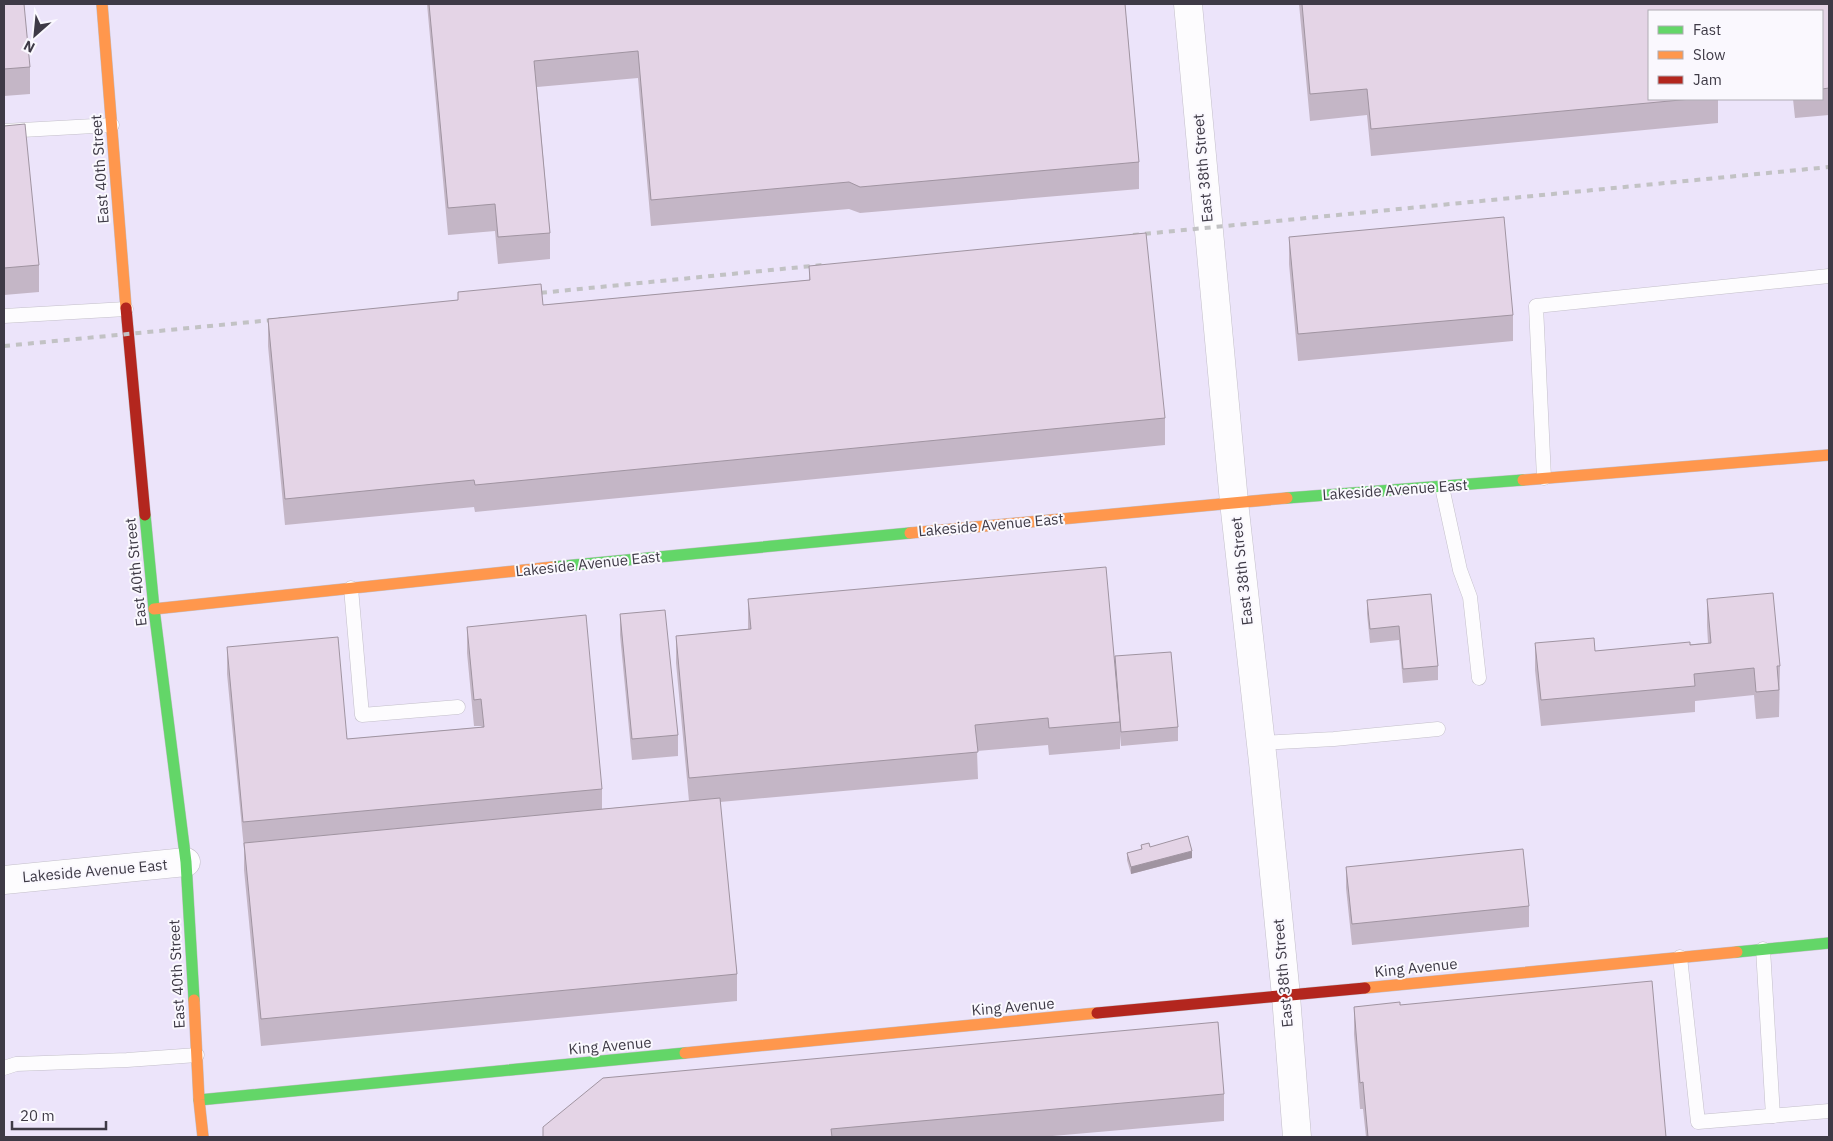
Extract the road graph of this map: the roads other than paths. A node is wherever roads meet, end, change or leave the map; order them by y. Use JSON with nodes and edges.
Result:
{"nodes":[{"id":1,"x":102,"y":4,"type":"edge"},
{"id":2,"x":1188,"y":4,"type":"edge"},
{"id":3,"x":112,"y":125,"type":"junction"},
{"id":4,"x":4,"y":131,"type":"edge"},
{"id":5,"x":1829,"y":276,"type":"edge"},
{"id":6,"x":126,"y":309,"type":"junction"},
{"id":7,"x":4,"y":316,"type":"edge"},
{"id":8,"x":1829,"y":455,"type":"edge"},
{"id":9,"x":1544,"y":478,"type":"junction"},
{"id":10,"x":1442,"y":487,"type":"junction"},
{"id":11,"x":1234,"y":502,"type":"junction"},
{"id":12,"x":351,"y":588,"type":"junction"},
{"id":13,"x":154,"y":609,"type":"junction"},
{"id":14,"x":1478,"y":678,"type":"dead end"},
{"id":15,"x":458,"y":707,"type":"dead end"},
{"id":16,"x":1438,"y":729,"type":"dead end"},
{"id":17,"x":1261,"y":743,"type":"junction"},
{"id":18,"x":186,"y":862,"type":"junction"},
{"id":19,"x":4,"y":880,"type":"edge"},
{"id":20,"x":1829,"y":943,"type":"edge"},
{"id":21,"x":1763,"y":949,"type":"junction"},
{"id":22,"x":1680,"y":957,"type":"junction"},
{"id":23,"x":1286,"y":996,"type":"junction"},
{"id":24,"x":197,"y":1055,"type":"junction"},
{"id":25,"x":4,"y":1068,"type":"edge"},
{"id":26,"x":199,"y":1100,"type":"junction"},
{"id":27,"x":1829,"y":1111,"type":"edge"},
{"id":28,"x":1773,"y":1116,"type":"junction"},
{"id":29,"x":203,"y":1137,"type":"edge"},
{"id":30,"x":1297,"y":1137,"type":"edge"}],
"edges":[{"from":1,"to":3,"type":"street","name":"East 40th Street"},
{"from":2,"to":11,"type":"street","name":"East 38th Street"},
{"from":3,"to":4,"type":"lane"},
{"from":3,"to":6,"type":"street","name":"East 40th Street"},
{"from":5,"to":9,"type":"lane"},
{"from":6,"to":7,"type":"lane"},
{"from":6,"to":13,"type":"street","name":"East 40th Street"},
{"from":8,"to":9,"type":"street","name":"Lakeside Avenue East"},
{"from":9,"to":10,"type":"street","name":"Lakeside Avenue East"},
{"from":10,"to":11,"type":"street","name":"Lakeside Avenue East"},
{"from":10,"to":14,"type":"lane"},
{"from":11,"to":12,"type":"street","name":"Lakeside Avenue East"},
{"from":11,"to":17,"type":"street","name":"East 38th Street"},
{"from":12,"to":13,"type":"street","name":"Lakeside Avenue East"},
{"from":12,"to":15,"type":"lane"},
{"from":13,"to":18,"type":"street","name":"East 40th Street"},
{"from":16,"to":17,"type":"lane"},
{"from":17,"to":23,"type":"street","name":"East 38th Street"},
{"from":18,"to":19,"type":"street","name":"Lakeside Avenue East"},
{"from":18,"to":24,"type":"street","name":"East 40th Street"},
{"from":20,"to":21,"type":"street","name":"King Avenue"},
{"from":21,"to":22,"type":"street","name":"King Avenue"},
{"from":21,"to":28,"type":"lane"},
{"from":22,"to":23,"type":"street","name":"King Avenue"},
{"from":22,"to":28,"type":"lane"},
{"from":23,"to":26,"type":"street","name":"King Avenue"},
{"from":23,"to":30,"type":"street","name":"East 38th Street"},
{"from":24,"to":25,"type":"lane"},
{"from":24,"to":26,"type":"street","name":"East 40th Street"},
{"from":26,"to":29,"type":"street","name":"East 40th Street"},
{"from":27,"to":28,"type":"lane"}]}
